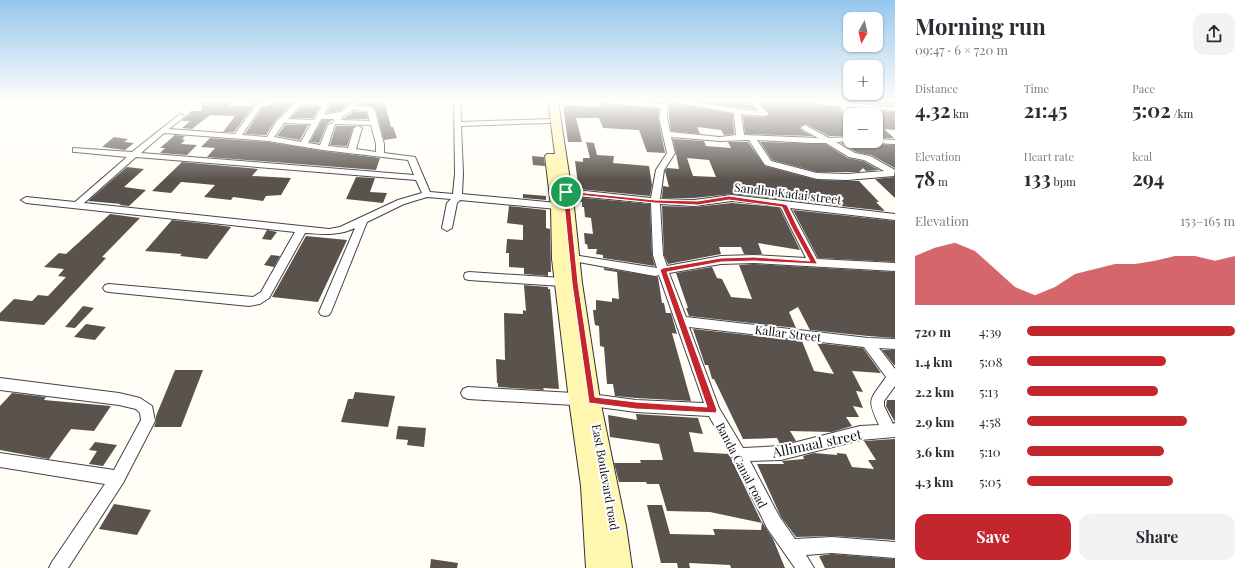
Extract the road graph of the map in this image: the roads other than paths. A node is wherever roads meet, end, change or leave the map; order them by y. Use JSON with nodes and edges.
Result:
{"nodes":[{"id":1,"x":166,"y":128,"type":"edge"},
{"id":2,"x":243,"y":128,"type":"edge"},
{"id":3,"x":277,"y":128,"type":"edge"},
{"id":4,"x":312,"y":128,"type":"edge"},
{"id":5,"x":331,"y":128,"type":"edge"},
{"id":6,"x":358,"y":128,"type":"dead end"},
{"id":7,"x":375,"y":128,"type":"edge"},
{"id":8,"x":458,"y":128,"type":"edge"},
{"id":9,"x":548,"y":128,"type":"edge"},
{"id":10,"x":556,"y":128,"type":"edge"},
{"id":11,"x":666,"y":128,"type":"edge"},
{"id":12,"x":738,"y":128,"type":"edge"},
{"id":13,"x":807,"y":128,"type":"edge"},
{"id":14,"x":162,"y":131,"type":"junction"},
{"id":15,"x":667,"y":134,"type":"junction"},
{"id":16,"x":237,"y":136,"type":"junction"},
{"id":17,"x":740,"y":137,"type":"junction"},
{"id":18,"x":752,"y":138,"type":"junction"},
{"id":19,"x":268,"y":139,"type":"junction"},
{"id":20,"x":825,"y":139,"type":"junction"},
{"id":21,"x":843,"y":139,"type":"edge"},
{"id":22,"x":883,"y":141,"type":"edge"},
{"id":23,"x":895,"y":142,"type":"edge"},
{"id":24,"x":303,"y":145,"type":"junction"},
{"id":25,"x":323,"y":148,"type":"junction"},
{"id":26,"x":76,"y":150,"type":"dead end"},
{"id":27,"x":351,"y":151,"type":"junction"},
{"id":28,"x":380,"y":154,"type":"junction"},
{"id":29,"x":134,"y":155,"type":"junction"},
{"id":30,"x":894,"y":173,"type":"edge"},
{"id":31,"x":419,"y":178,"type":"junction"},
{"id":32,"x":427,"y":194,"type":"junction"},
{"id":33,"x":457,"y":197,"type":"junction"},
{"id":34,"x":562,"y":199,"type":"junction"},
{"id":35,"x":26,"y":200,"type":"dead end"},
{"id":36,"x":655,"y":201,"type":"junction"},
{"id":37,"x":78,"y":205,"type":"junction"},
{"id":38,"x":784,"y":205,"type":"junction"},
{"id":39,"x":895,"y":217,"type":"edge"},
{"id":40,"x":363,"y":220,"type":"junction"},
{"id":41,"x":447,"y":228,"type":"dead end"},
{"id":42,"x":301,"y":230,"type":"junction"},
{"id":43,"x":342,"y":230,"type":"junction"},
{"id":44,"x":354,"y":241,"type":"junction"},
{"id":45,"x":573,"y":258,"type":"junction"},
{"id":46,"x":814,"y":263,"type":"junction"},
{"id":47,"x":895,"y":266,"type":"edge"},
{"id":48,"x":663,"y":270,"type":"junction"},
{"id":49,"x":469,"y":276,"type":"dead end"},
{"id":50,"x":562,"y":282,"type":"junction"},
{"id":51,"x":109,"y":288,"type":"dead end"},
{"id":52,"x":326,"y":312,"type":"dead end"},
{"id":53,"x":680,"y":321,"type":"junction"},
{"id":54,"x":868,"y":342,"type":"junction"},
{"id":55,"x":895,"y":344,"type":"edge"},
{"id":56,"x":0,"y":384,"type":"edge"},
{"id":57,"x":468,"y":393,"type":"dead end"},
{"id":58,"x":585,"y":400,"type":"junction"},
{"id":59,"x":713,"y":410,"type":"junction"},
{"id":60,"x":892,"y":430,"type":"edge"},
{"id":61,"x":739,"y":455,"type":"junction"},
{"id":62,"x":0,"y":460,"type":"edge"},
{"id":63,"x":118,"y":478,"type":"junction"},
{"id":64,"x":792,"y":548,"type":"junction"},
{"id":65,"x":895,"y":550,"type":"edge"},
{"id":66,"x":58,"y":568,"type":"edge"},
{"id":67,"x":598,"y":568,"type":"edge"},
{"id":68,"x":620,"y":568,"type":"edge"},
{"id":69,"x":805,"y":568,"type":"edge"}],
"edges":[{"from":1,"to":14,"type":"street"},
{"from":2,"to":16,"type":"street"},
{"from":3,"to":19,"type":"street"},
{"from":4,"to":24,"type":"street"},
{"from":5,"to":25,"type":"street"},
{"from":6,"to":27,"type":"street"},
{"from":7,"to":28,"type":"street"},
{"from":8,"to":33,"type":"street"},
{"from":9,"to":34,"type":"main road"},
{"from":10,"to":34,"type":"main road","name":"East Boulevard road"},
{"from":11,"to":15,"type":"street","name":"Banda Canal road"},
{"from":12,"to":17,"type":"street"},
{"from":13,"to":20,"type":"street"},
{"from":14,"to":16,"type":"street"},
{"from":14,"to":29,"type":"street"},
{"from":15,"to":17,"type":"street"},
{"from":15,"to":36,"type":"street","name":"Banda Canal road"},
{"from":16,"to":19,"type":"street"},
{"from":17,"to":18,"type":"street"},
{"from":18,"to":20,"type":"street"},
{"from":18,"to":30,"type":"street"},
{"from":19,"to":24,"type":"street"},
{"from":20,"to":21,"type":"street"},
{"from":20,"to":30,"type":"street"},
{"from":22,"to":23,"type":"street"},
{"from":24,"to":25,"type":"street"},
{"from":25,"to":27,"type":"street"},
{"from":26,"to":29,"type":"street"},
{"from":27,"to":28,"type":"street"},
{"from":28,"to":31,"type":"street"},
{"from":29,"to":31,"type":"street"},
{"from":29,"to":37,"type":"street"},
{"from":31,"to":32,"type":"street"},
{"from":32,"to":33,"type":"street","name":"Sandhu Kadai street"},
{"from":32,"to":40,"type":"street"},
{"from":33,"to":34,"type":"street","name":"Sandhu Kadai street"},
{"from":33,"to":41,"type":"street"},
{"from":34,"to":36,"type":"street","name":"Sandhu Kadai street"},
{"from":34,"to":45,"type":"main road","name":"East Boulevard road"},
{"from":34,"to":50,"type":"main road"},
{"from":35,"to":37,"type":"street"},
{"from":36,"to":38,"type":"street","name":"Sandhu Kadai street"},
{"from":36,"to":48,"type":"street","name":"Banda Canal road"},
{"from":37,"to":42,"type":"street"},
{"from":38,"to":39,"type":"street","name":"Sandhu Kadai street"},
{"from":38,"to":46,"type":"street"},
{"from":40,"to":43,"type":"street"},
{"from":40,"to":44,"type":"street"},
{"from":42,"to":43,"type":"street"},
{"from":42,"to":51,"type":"street"},
{"from":43,"to":44,"type":"street"},
{"from":44,"to":52,"type":"street"},
{"from":45,"to":48,"type":"street"},
{"from":45,"to":58,"type":"main road","name":"East Boulevard road"},
{"from":46,"to":47,"type":"street"},
{"from":46,"to":48,"type":"street"},
{"from":48,"to":53,"type":"street","name":"Banda Canal road"},
{"from":49,"to":50,"type":"street"},
{"from":50,"to":58,"type":"main road"},
{"from":53,"to":54,"type":"street","name":"Kallar Street"},
{"from":53,"to":59,"type":"street","name":"Banda Canal road"},
{"from":54,"to":55,"type":"street","name":"Kallar Street"},
{"from":54,"to":60,"type":"street"},
{"from":56,"to":63,"type":"street"},
{"from":57,"to":58,"type":"street"},
{"from":58,"to":59,"type":"street"},
{"from":58,"to":67,"type":"main road"},
{"from":58,"to":68,"type":"main road","name":"East Boulevard road"},
{"from":59,"to":61,"type":"street","name":"Banda Canal road"},
{"from":60,"to":61,"type":"street","name":"Allimaal street"},
{"from":61,"to":64,"type":"street","name":"Banda Canal road"},
{"from":62,"to":63,"type":"street"},
{"from":63,"to":66,"type":"street"},
{"from":64,"to":65,"type":"street"},
{"from":64,"to":69,"type":"street","name":"Banda Canal road"}]}
